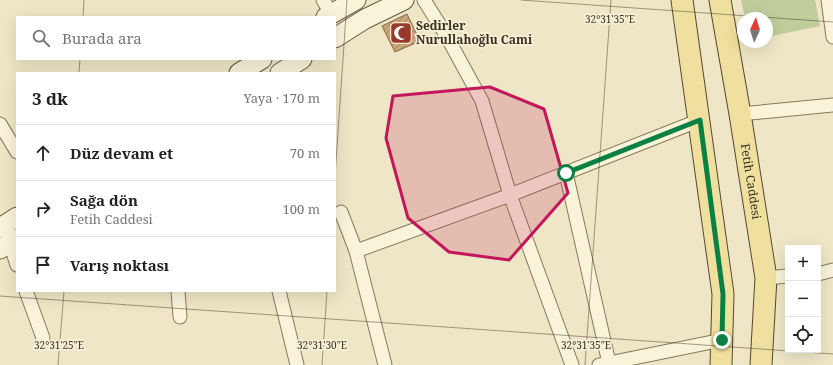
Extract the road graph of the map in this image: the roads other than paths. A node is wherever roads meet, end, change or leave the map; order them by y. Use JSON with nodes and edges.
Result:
{"nodes":[{"id":1,"x":356,"y":0,"type":"edge"},
{"id":2,"x":404,"y":0,"type":"edge"},
{"id":3,"x":424,"y":0,"type":"edge"},
{"id":4,"x":682,"y":0,"type":"edge"},
{"id":5,"x":720,"y":0,"type":"edge"},
{"id":6,"x":828,"y":0,"type":"edge"},
{"id":7,"x":327,"y":10,"type":"edge"},
{"id":8,"x":336,"y":37,"type":"edge"},
{"id":9,"x":833,"y":37,"type":"edge"},
{"id":10,"x":260,"y":60,"type":"edge"},
{"id":11,"x":300,"y":60,"type":"edge"},
{"id":12,"x":241,"y":72,"type":"edge"},
{"id":13,"x":282,"y":72,"type":"edge"},
{"id":14,"x":833,"y":104,"type":"edge"},
{"id":15,"x":740,"y":114,"type":"junction"},
{"id":16,"x":700,"y":120,"type":"junction"},
{"id":17,"x":0,"y":124,"type":"edge"},
{"id":18,"x":16,"y":150,"type":"edge"},
{"id":19,"x":566,"y":173,"type":"junction"},
{"id":20,"x":510,"y":195,"type":"junction"},
{"id":21,"x":341,"y":212,"type":"dead end"},
{"id":22,"x":16,"y":219,"type":"edge"},
{"id":23,"x":7,"y":240,"type":"edge"},
{"id":24,"x":356,"y":251,"type":"junction"},
{"id":25,"x":16,"y":262,"type":"edge"},
{"id":26,"x":833,"y":270,"type":"edge"},
{"id":27,"x":821,"y":273,"type":"edge"},
{"id":28,"x":785,"y":276,"type":"edge"},
{"id":29,"x":766,"y":278,"type":"junction"},
{"id":30,"x":26,"y":292,"type":"edge"},
{"id":31,"x":178,"y":292,"type":"edge"},
{"id":32,"x":279,"y":292,"type":"edge"},
{"id":33,"x":180,"y":317,"type":"dead end"},
{"id":34,"x":43,"y":338,"type":"dead end"},
{"id":35,"x":722,"y":340,"type":"junction"},
{"id":36,"x":604,"y":364,"type":"edge"},
{"id":37,"x":297,"y":365,"type":"edge"},
{"id":38,"x":385,"y":365,"type":"edge"},
{"id":39,"x":572,"y":365,"type":"edge"},
{"id":40,"x":721,"y":365,"type":"edge"},
{"id":41,"x":761,"y":365,"type":"edge"}],
"edges":[{"from":1,"to":7,"type":"main road"},
{"from":2,"to":8,"type":"main road"},
{"from":3,"to":20,"type":"street"},
{"from":4,"to":16,"type":"main road"},
{"from":5,"to":15,"type":"main road","name":"Fetih Caddesi"},
{"from":6,"to":9,"type":"street"},
{"from":10,"to":12,"type":"main road"},
{"from":11,"to":13,"type":"main road"},
{"from":14,"to":15,"type":"street"},
{"from":15,"to":29,"type":"main road","name":"Fetih Caddesi"},
{"from":16,"to":19,"type":"street"},
{"from":16,"to":35,"type":"main road"},
{"from":17,"to":18,"type":"street"},
{"from":19,"to":20,"type":"street"},
{"from":19,"to":36,"type":"street"},
{"from":20,"to":24,"type":"street"},
{"from":20,"to":39,"type":"street"},
{"from":21,"to":24,"type":"street"},
{"from":22,"to":23,"type":"main road"},
{"from":23,"to":25,"type":"street"},
{"from":24,"to":38,"type":"street"},
{"from":26,"to":27,"type":"street"},
{"from":28,"to":29,"type":"street"},
{"from":29,"to":41,"type":"main road","name":"Fetih Caddesi"},
{"from":30,"to":34,"type":"street"},
{"from":31,"to":33,"type":"street"},
{"from":32,"to":37,"type":"street"},
{"from":35,"to":36,"type":"street"},
{"from":35,"to":40,"type":"main road"}]}
